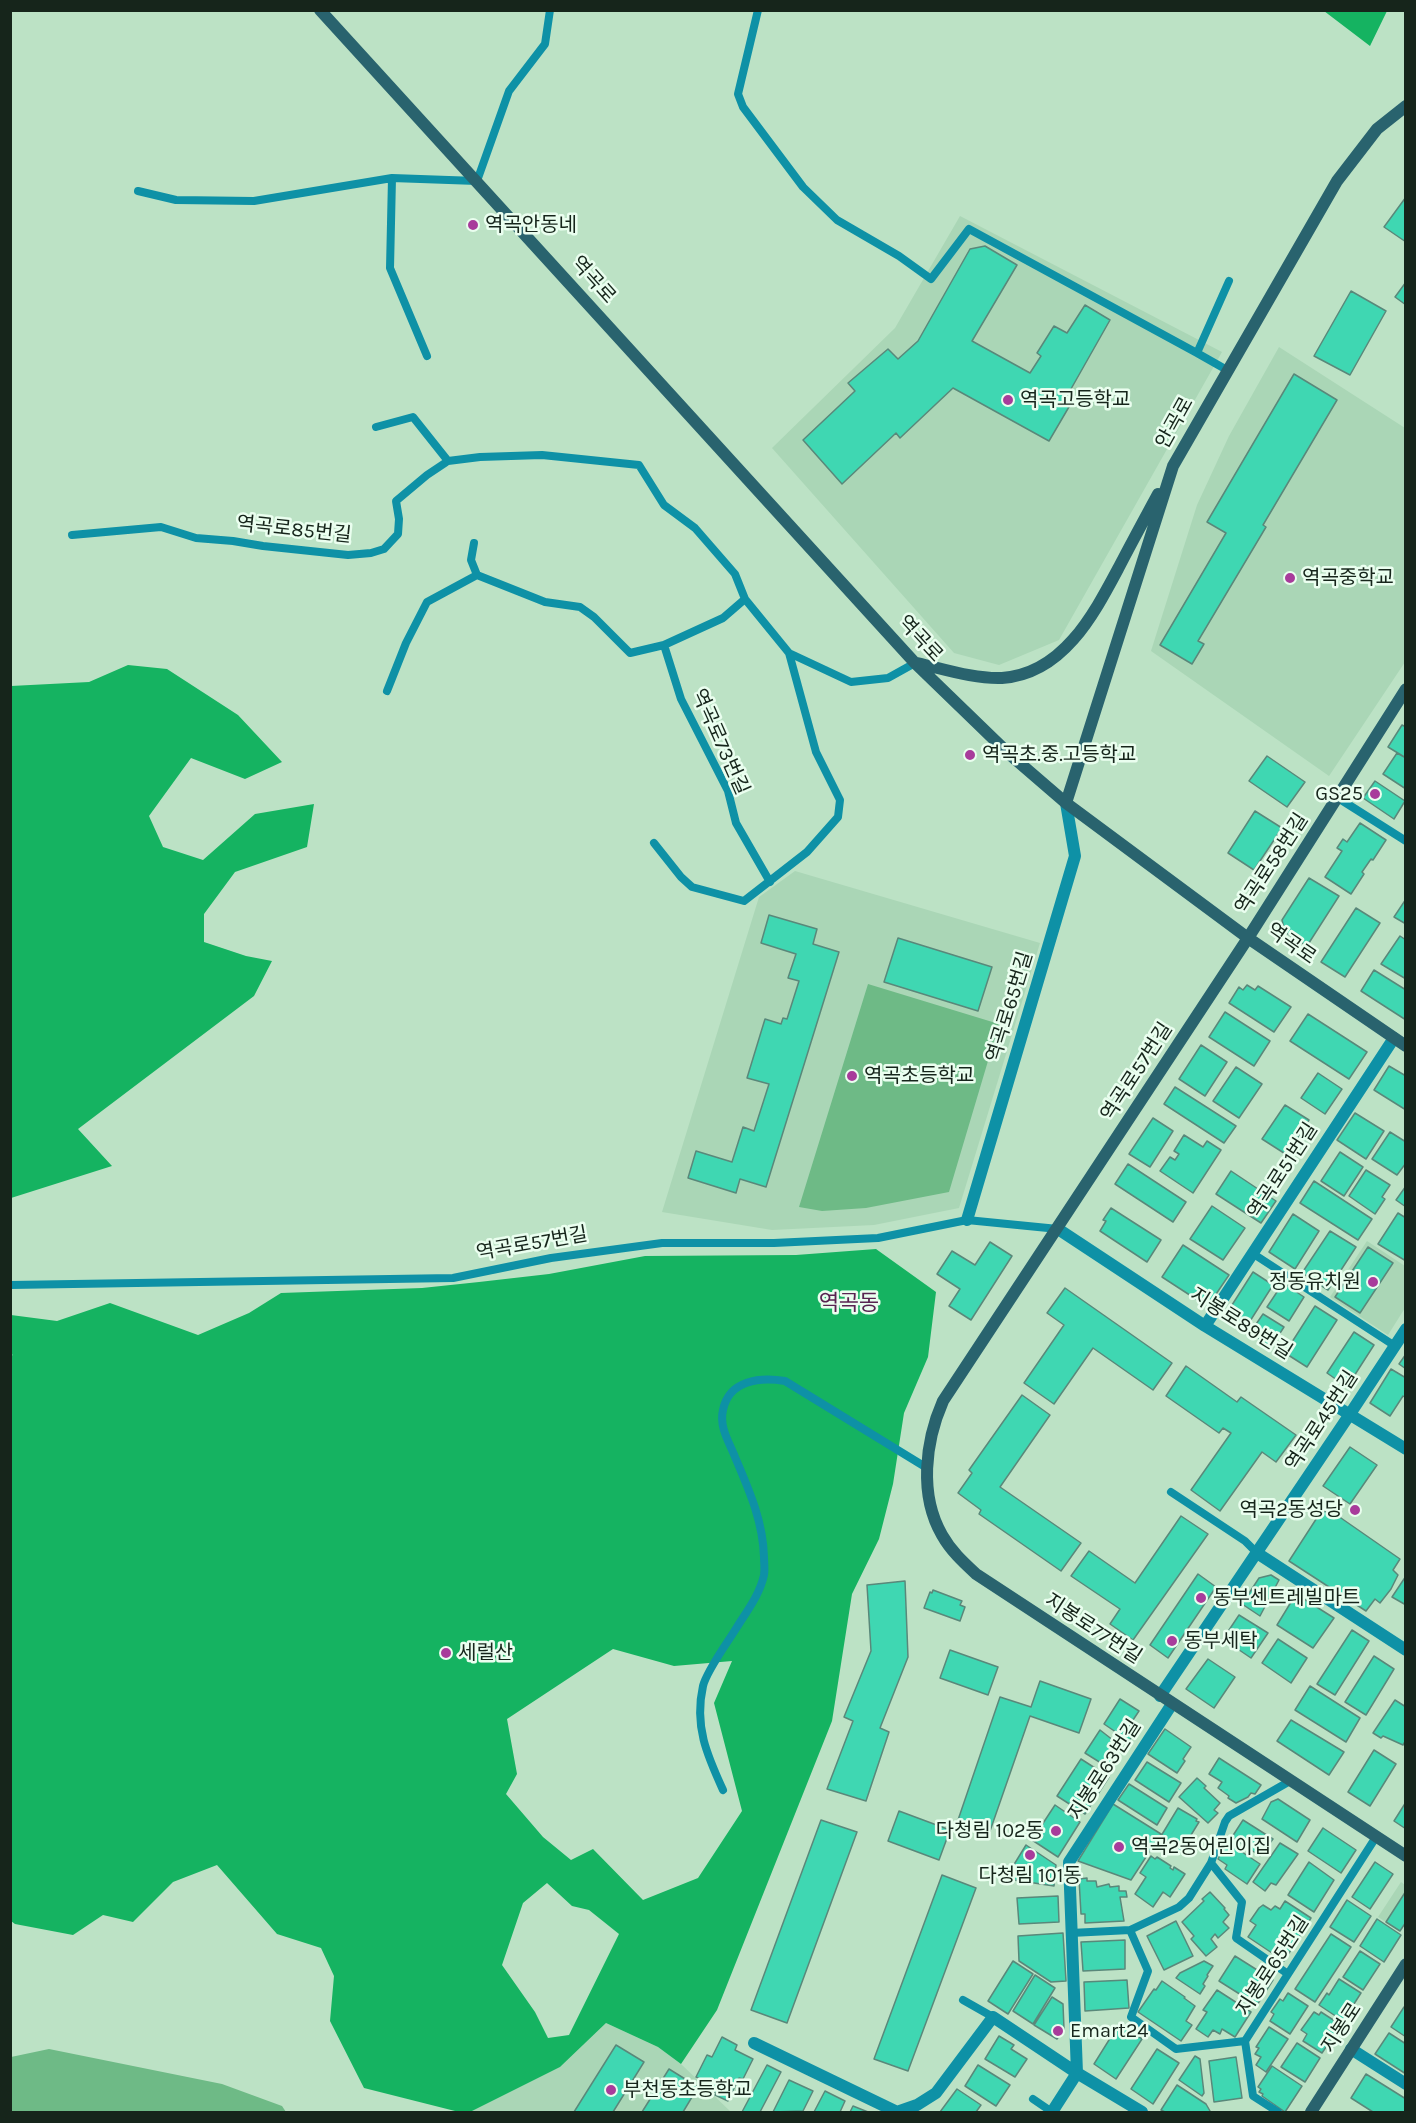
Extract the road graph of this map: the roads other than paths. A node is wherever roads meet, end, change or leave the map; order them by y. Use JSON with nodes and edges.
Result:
{"nodes":[{"id":1,"x":320,"y":10,"type":"edge"},
{"id":2,"x":550,"y":10,"type":"edge"},
{"id":3,"x":758,"y":10,"type":"edge"},
{"id":4,"x":1406,"y":106,"type":"edge"},
{"id":5,"x":392,"y":178,"type":"junction"},
{"id":6,"x":477,"y":181,"type":"junction"},
{"id":7,"x":138,"y":191,"type":"dead end"},
{"id":8,"x":1229,"y":281,"type":"dead end"},
{"id":9,"x":1197,"y":353,"type":"junction"},
{"id":10,"x":427,"y":356,"type":"dead end"},
{"id":11,"x":1227,"y":370,"type":"junction"},
{"id":12,"x":375,"y":427,"type":"dead end"},
{"id":13,"x":448,"y":461,"type":"junction"},
{"id":14,"x":1173,"y":466,"type":"junction"},
{"id":15,"x":72,"y":535,"type":"dead end"},
{"id":16,"x":474,"y":543,"type":"dead end"},
{"id":17,"x":477,"y":575,"type":"junction"},
{"id":18,"x":745,"y":599,"type":"junction"},
{"id":19,"x":664,"y":645,"type":"junction"},
{"id":20,"x":789,"y":653,"type":"junction"},
{"id":21,"x":915,"y":663,"type":"junction"},
{"id":22,"x":1406,"y":689,"type":"edge"},
{"id":23,"x":387,"y":691,"type":"dead end"},
{"id":24,"x":1338,"y":798,"type":"junction"},
{"id":25,"x":1066,"y":803,"type":"junction"},
{"id":26,"x":1406,"y":841,"type":"edge"},
{"id":27,"x":654,"y":843,"type":"dead end"},
{"id":28,"x":770,"y":882,"type":"junction"},
{"id":29,"x":1248,"y":938,"type":"junction"},
{"id":30,"x":1394,"y":1038,"type":"junction"},
{"id":31,"x":1406,"y":1046,"type":"edge"},
{"id":32,"x":967,"y":1220,"type":"junction"},
{"id":33,"x":1058,"y":1228,"type":"junction"},
{"id":34,"x":1252,"y":1253,"type":"junction"},
{"id":35,"x":10,"y":1285,"type":"edge"},
{"id":36,"x":1205,"y":1326,"type":"junction"},
{"id":37,"x":1406,"y":1329,"type":"edge"},
{"id":38,"x":1395,"y":1346,"type":"junction"},
{"id":39,"x":1350,"y":1414,"type":"junction"},
{"id":40,"x":1406,"y":1449,"type":"edge"},
{"id":41,"x":927,"y":1468,"type":"junction"},
{"id":42,"x":1171,"y":1492,"type":"dead end"},
{"id":43,"x":1257,"y":1553,"type":"junction"},
{"id":44,"x":1406,"y":1650,"type":"edge"},
{"id":45,"x":1160,"y":1696,"type":"junction"},
{"id":46,"x":1172,"y":1704,"type":"junction"},
{"id":47,"x":1290,"y":1781,"type":"junction"},
{"id":48,"x":723,"y":1790,"type":"dead end"},
{"id":49,"x":1376,"y":1837,"type":"junction"},
{"id":50,"x":1406,"y":1856,"type":"edge"},
{"id":51,"x":1211,"y":1863,"type":"junction"},
{"id":52,"x":1130,"y":1930,"type":"junction"},
{"id":53,"x":1071,"y":1933,"type":"junction"},
{"id":54,"x":1406,"y":1964,"type":"edge"},
{"id":55,"x":1288,"y":1974,"type":"junction"},
{"id":56,"x":963,"y":2000,"type":"dead end"},
{"id":57,"x":993,"y":2017,"type":"junction"},
{"id":58,"x":1245,"y":2041,"type":"junction"},
{"id":59,"x":754,"y":2043,"type":"dead end"},
{"id":60,"x":1352,"y":2049,"type":"junction"},
{"id":61,"x":1077,"y":2073,"type":"junction"},
{"id":62,"x":1406,"y":2084,"type":"edge"},
{"id":63,"x":1032,"y":2099,"type":"dead end"},
{"id":64,"x":918,"y":2109,"type":"edge"},
{"id":65,"x":1052,"y":2112,"type":"edge"},
{"id":66,"x":1142,"y":2112,"type":"edge"},
{"id":67,"x":1278,"y":2112,"type":"edge"},
{"id":68,"x":1311,"y":2112,"type":"edge"}],
"edges":[{"from":1,"to":6,"type":"street","name":"역곡로"},
{"from":2,"to":6,"type":"lane"},
{"from":3,"to":9,"type":"lane"},
{"from":4,"to":11,"type":"street","name":"안곡로"},
{"from":5,"to":6,"type":"lane"},
{"from":5,"to":7,"type":"lane"},
{"from":5,"to":10,"type":"lane"},
{"from":6,"to":21,"type":"street","name":"역곡로"},
{"from":8,"to":9,"type":"lane"},
{"from":9,"to":11,"type":"lane"},
{"from":11,"to":14,"type":"street","name":"안곡로"},
{"from":12,"to":13,"type":"lane"},
{"from":13,"to":15,"type":"lane","name":"역곡로85번길"},
{"from":13,"to":18,"type":"lane","name":"역곡로85번길"},
{"from":14,"to":21,"type":"street"},
{"from":14,"to":25,"type":"street","name":"안곡로"},
{"from":16,"to":17,"type":"lane"},
{"from":17,"to":19,"type":"lane"},
{"from":17,"to":23,"type":"lane"},
{"from":18,"to":19,"type":"lane"},
{"from":18,"to":20,"type":"lane"},
{"from":19,"to":28,"type":"lane","name":"역곡로73번길"},
{"from":20,"to":21,"type":"lane"},
{"from":20,"to":28,"type":"lane"},
{"from":21,"to":25,"type":"street","name":"역곡로"},
{"from":22,"to":24,"type":"street","name":"역곡로58번길"},
{"from":24,"to":26,"type":"lane"},
{"from":24,"to":29,"type":"street","name":"역곡로58번길"},
{"from":25,"to":29,"type":"street","name":"역곡로"},
{"from":25,"to":32,"type":"street","name":"역곡로65번길"},
{"from":27,"to":28,"type":"lane"},
{"from":29,"to":30,"type":"street","name":"역곡로"},
{"from":29,"to":33,"type":"street","name":"역곡로57번길"},
{"from":30,"to":31,"type":"street","name":"역곡로"},
{"from":30,"to":34,"type":"street","name":"역곡로51번길"},
{"from":32,"to":33,"type":"lane","name":"역곡로57번길"},
{"from":32,"to":35,"type":"lane","name":"역곡로57번길"},
{"from":33,"to":36,"type":"street","name":"지봉로89번길"},
{"from":33,"to":41,"type":"street","name":"역곡로57번길"},
{"from":34,"to":36,"type":"street","name":"역곡로51번길"},
{"from":34,"to":38,"type":"lane"},
{"from":36,"to":39,"type":"street","name":"지봉로89번길"},
{"from":37,"to":38,"type":"street","name":"역곡로45번길"},
{"from":38,"to":39,"type":"street","name":"역곡로45번길"},
{"from":39,"to":40,"type":"street","name":"지봉로89번길"},
{"from":39,"to":43,"type":"street","name":"역곡로45번길"},
{"from":41,"to":45,"type":"street","name":"지봉로77번길"},
{"from":41,"to":48,"type":"lane"},
{"from":42,"to":43,"type":"lane"},
{"from":43,"to":44,"type":"street"},
{"from":43,"to":45,"type":"street","name":"역곡로45번길"},
{"from":45,"to":46,"type":"street","name":"지봉로77번길"},
{"from":46,"to":47,"type":"street","name":"지봉로77번길"},
{"from":46,"to":53,"type":"street","name":"지봉로63번길"},
{"from":47,"to":49,"type":"street","name":"지봉로77번길"},
{"from":47,"to":51,"type":"lane"},
{"from":49,"to":50,"type":"street","name":"지봉로77번길"},
{"from":49,"to":55,"type":"lane","name":"지봉로65번길"},
{"from":51,"to":52,"type":"lane"},
{"from":51,"to":55,"type":"lane"},
{"from":52,"to":53,"type":"lane"},
{"from":52,"to":58,"type":"lane"},
{"from":53,"to":61,"type":"street","name":"지봉로63번길"},
{"from":54,"to":60,"type":"street","name":"지봉로"},
{"from":55,"to":58,"type":"lane","name":"지봉로65번길"},
{"from":56,"to":57,"type":"lane"},
{"from":57,"to":61,"type":"street"},
{"from":57,"to":64,"type":"street"},
{"from":58,"to":67,"type":"lane","name":"지봉로65번길"},
{"from":59,"to":64,"type":"street"},
{"from":60,"to":62,"type":"street"},
{"from":60,"to":68,"type":"street","name":"지봉로"},
{"from":61,"to":65,"type":"street"},
{"from":61,"to":66,"type":"street"},
{"from":63,"to":65,"type":"lane"}]}
